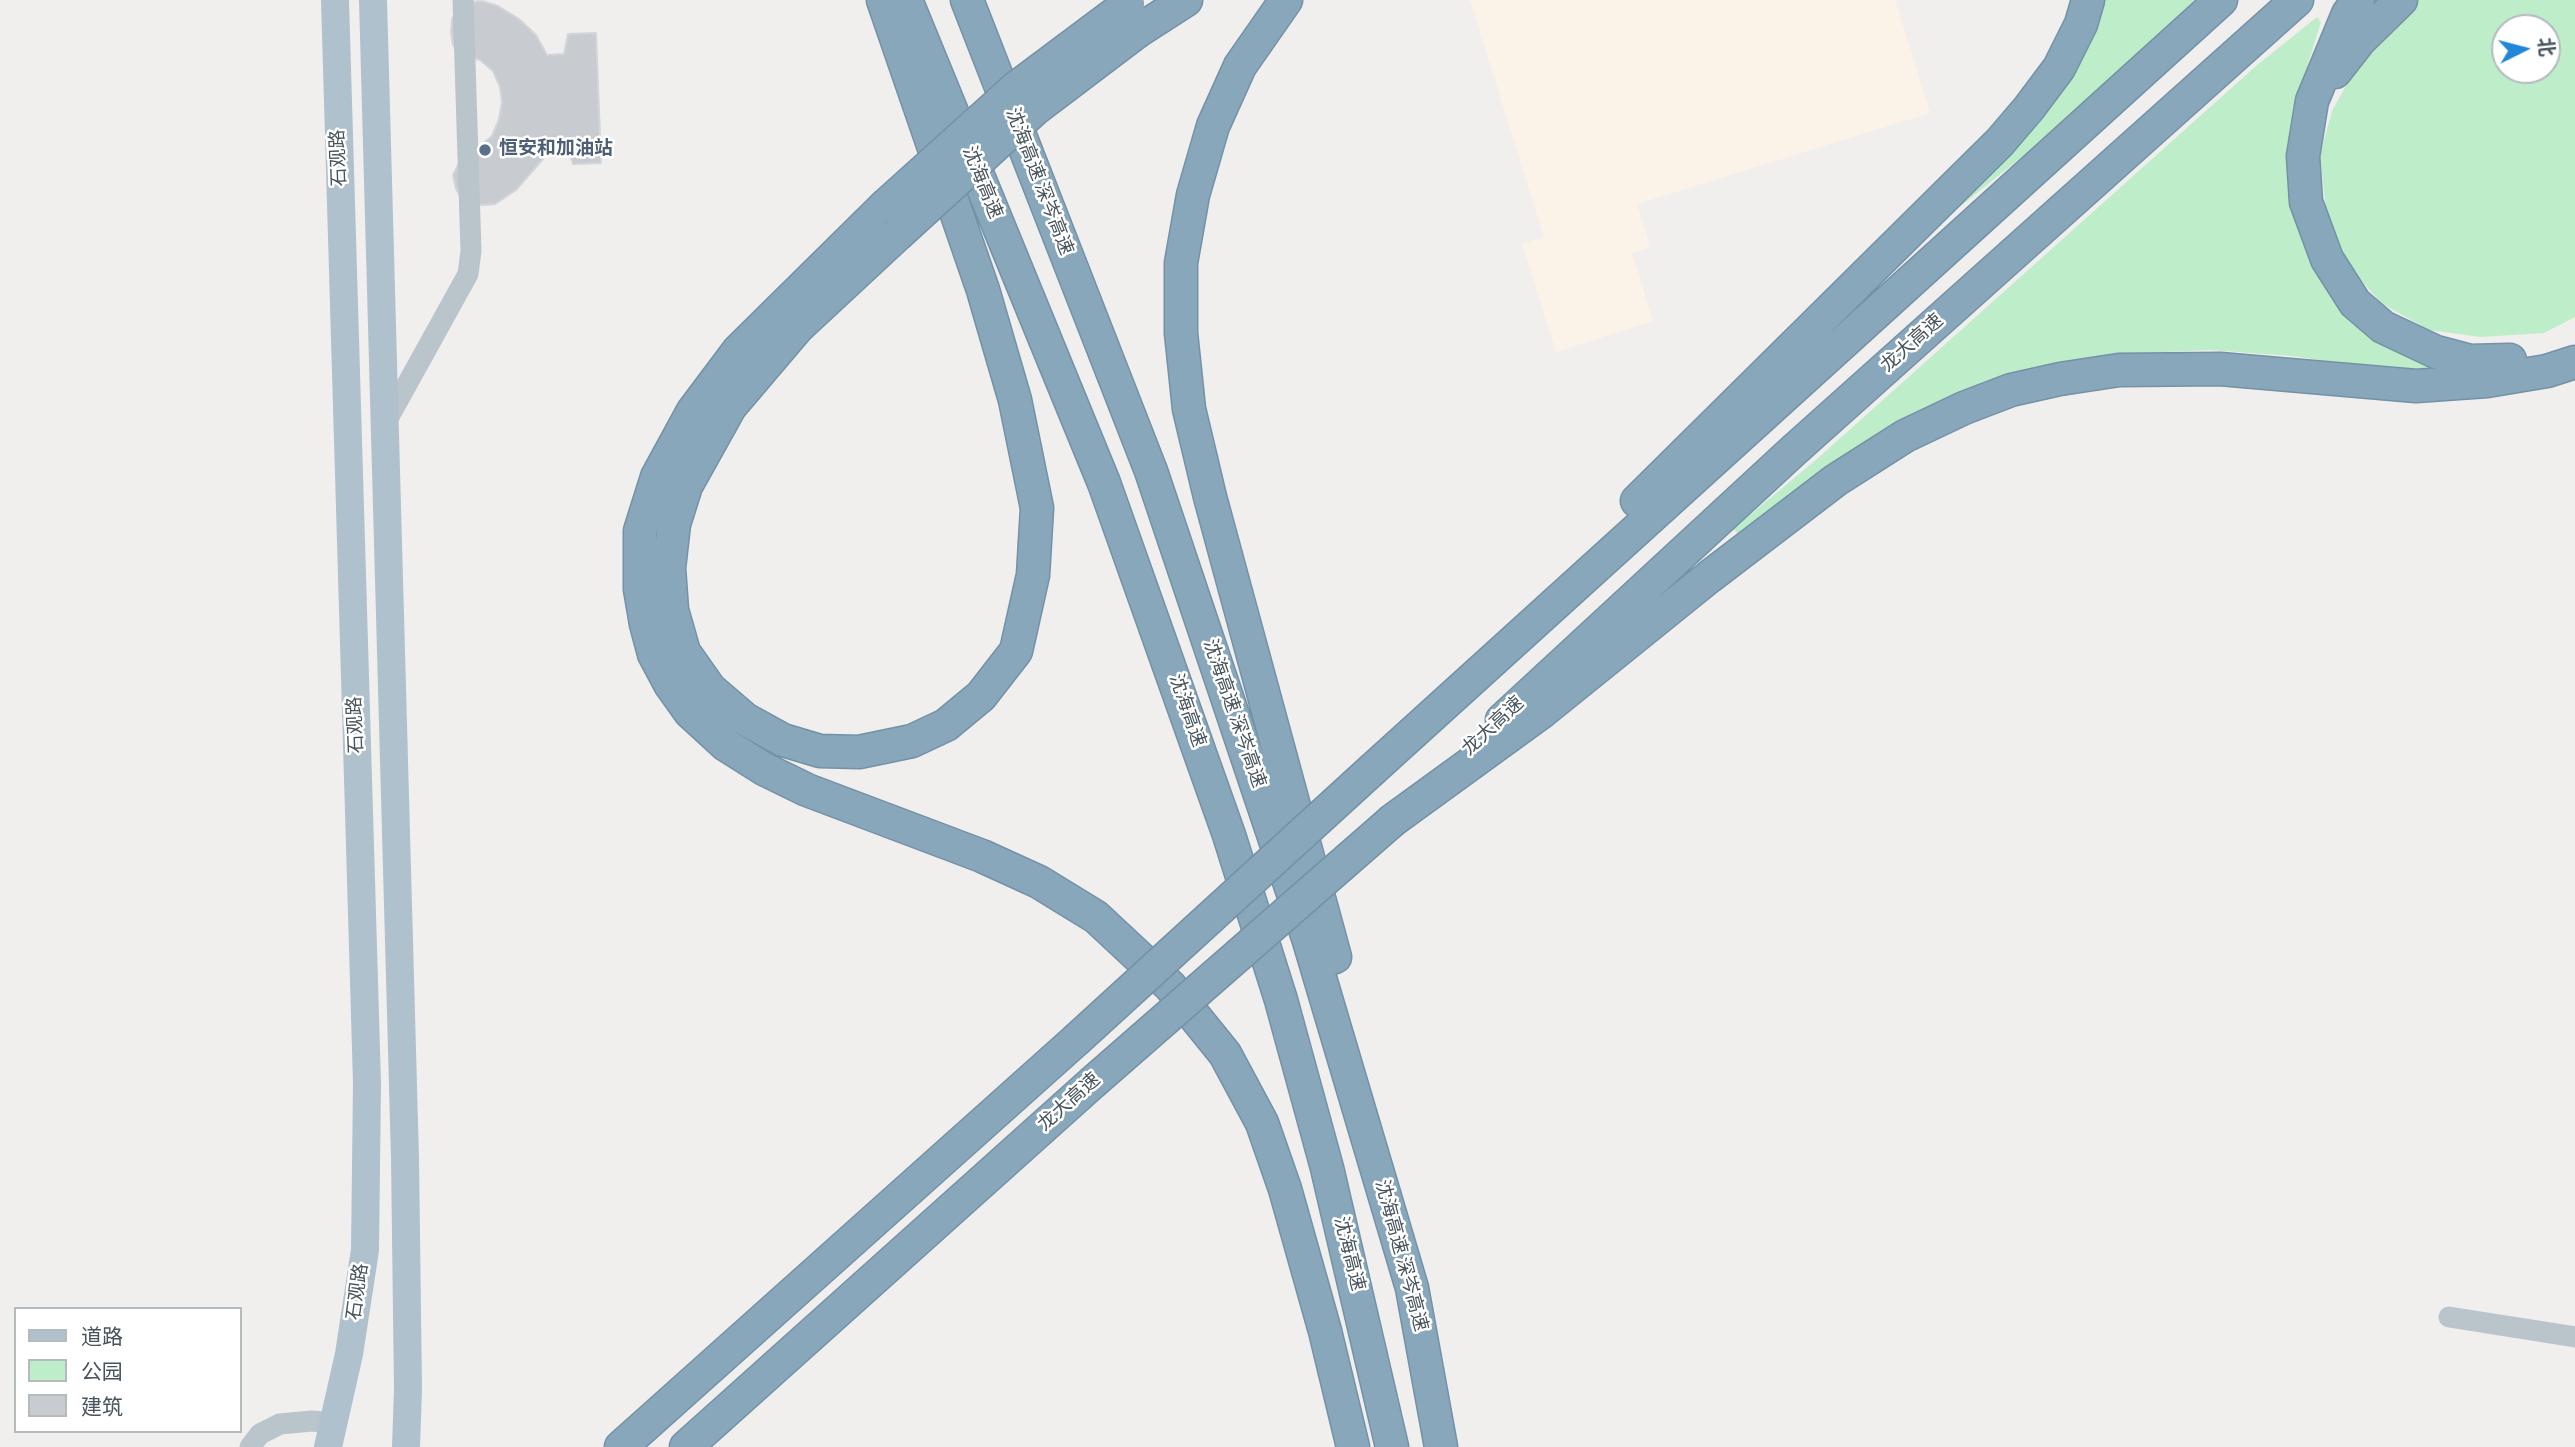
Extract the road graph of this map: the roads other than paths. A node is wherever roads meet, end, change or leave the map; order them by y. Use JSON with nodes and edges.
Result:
{"nodes":[{"id":1,"x":335,"y":0,"type":"edge"},
{"id":2,"x":373,"y":0,"type":"edge"},
{"id":3,"x":463,"y":0,"type":"edge"},
{"id":4,"x":883,"y":0,"type":"edge"},
{"id":5,"x":906,"y":0,"type":"edge"},
{"id":6,"x":967,"y":0,"type":"edge"},
{"id":7,"x":1186,"y":0,"type":"edge"},
{"id":8,"x":1286,"y":0,"type":"edge"},
{"id":9,"x":2088,"y":0,"type":"edge"},
{"id":10,"x":2221,"y":0,"type":"edge"},
{"id":11,"x":2297,"y":0,"type":"edge"},
{"id":12,"x":2358,"y":0,"type":"edge"},
{"id":13,"x":2401,"y":0,"type":"edge"},
{"id":14,"x":1133,"y":12,"type":"edge"},
{"id":15,"x":2312,"y":101,"type":"junction"},
{"id":16,"x":377,"y":140,"type":"junction"},
{"id":17,"x":340,"y":142,"type":"junction"},
{"id":18,"x":2575,"y":344,"type":"edge"},
{"id":19,"x":2575,"y":362,"type":"edge"},
{"id":20,"x":384,"y":426,"type":"junction"},
{"id":21,"x":1479,"y":671,"type":"junction"},
{"id":22,"x":1393,"y":820,"type":"junction"},
{"id":23,"x":1412,"y":1288,"type":"junction"},
{"id":24,"x":2449,"y":1317,"type":"dead end"},
{"id":25,"x":2575,"y":1337,"type":"edge"},
{"id":26,"x":331,"y":1435,"type":"edge"},
{"id":27,"x":250,"y":1447,"type":"edge"},
{"id":28,"x":406,"y":1447,"type":"edge"},
{"id":29,"x":621,"y":1447,"type":"edge"},
{"id":30,"x":686,"y":1447,"type":"edge"},
{"id":31,"x":1353,"y":1447,"type":"edge"},
{"id":32,"x":1392,"y":1447,"type":"edge"},
{"id":33,"x":1441,"y":1447,"type":"edge"}],
"edges":[{"from":1,"to":17,"type":"main road","name":"石观路"},
{"from":2,"to":16,"type":"main road","name":"石观路"},
{"from":3,"to":20,"type":"street"},
{"from":4,"to":14,"type":"highway","bridge":true},
{"from":5,"to":32,"type":"highway","name":"沈海高速"},
{"from":6,"to":23,"type":"highway","name":"沈海高速 深岑高速"},
{"from":7,"to":14,"type":"highway"},
{"from":8,"to":23,"type":"highway"},
{"from":9,"to":21,"type":"highway"},
{"from":10,"to":21,"type":"highway"},
{"from":11,"to":22,"type":"highway","name":"龙大高速"},
{"from":12,"to":15,"type":"highway"},
{"from":13,"to":15,"type":"highway"},
{"from":14,"to":31,"type":"highway","bridge":true},
{"from":15,"to":18,"type":"highway"},
{"from":16,"to":17,"type":"main road"},
{"from":16,"to":20,"type":"main road","name":"石观路"},
{"from":17,"to":26,"type":"main road","name":"石观路"},
{"from":19,"to":22,"type":"highway"},
{"from":20,"to":28,"type":"main road","name":"石观路"},
{"from":21,"to":29,"type":"highway","bridge":true},
{"from":22,"to":30,"type":"highway","name":"龙大高速","bridge":true},
{"from":23,"to":33,"type":"highway","name":"沈海高速 深岑高速"},
{"from":24,"to":25,"type":"street"},
{"from":26,"to":27,"type":"street"}]}
